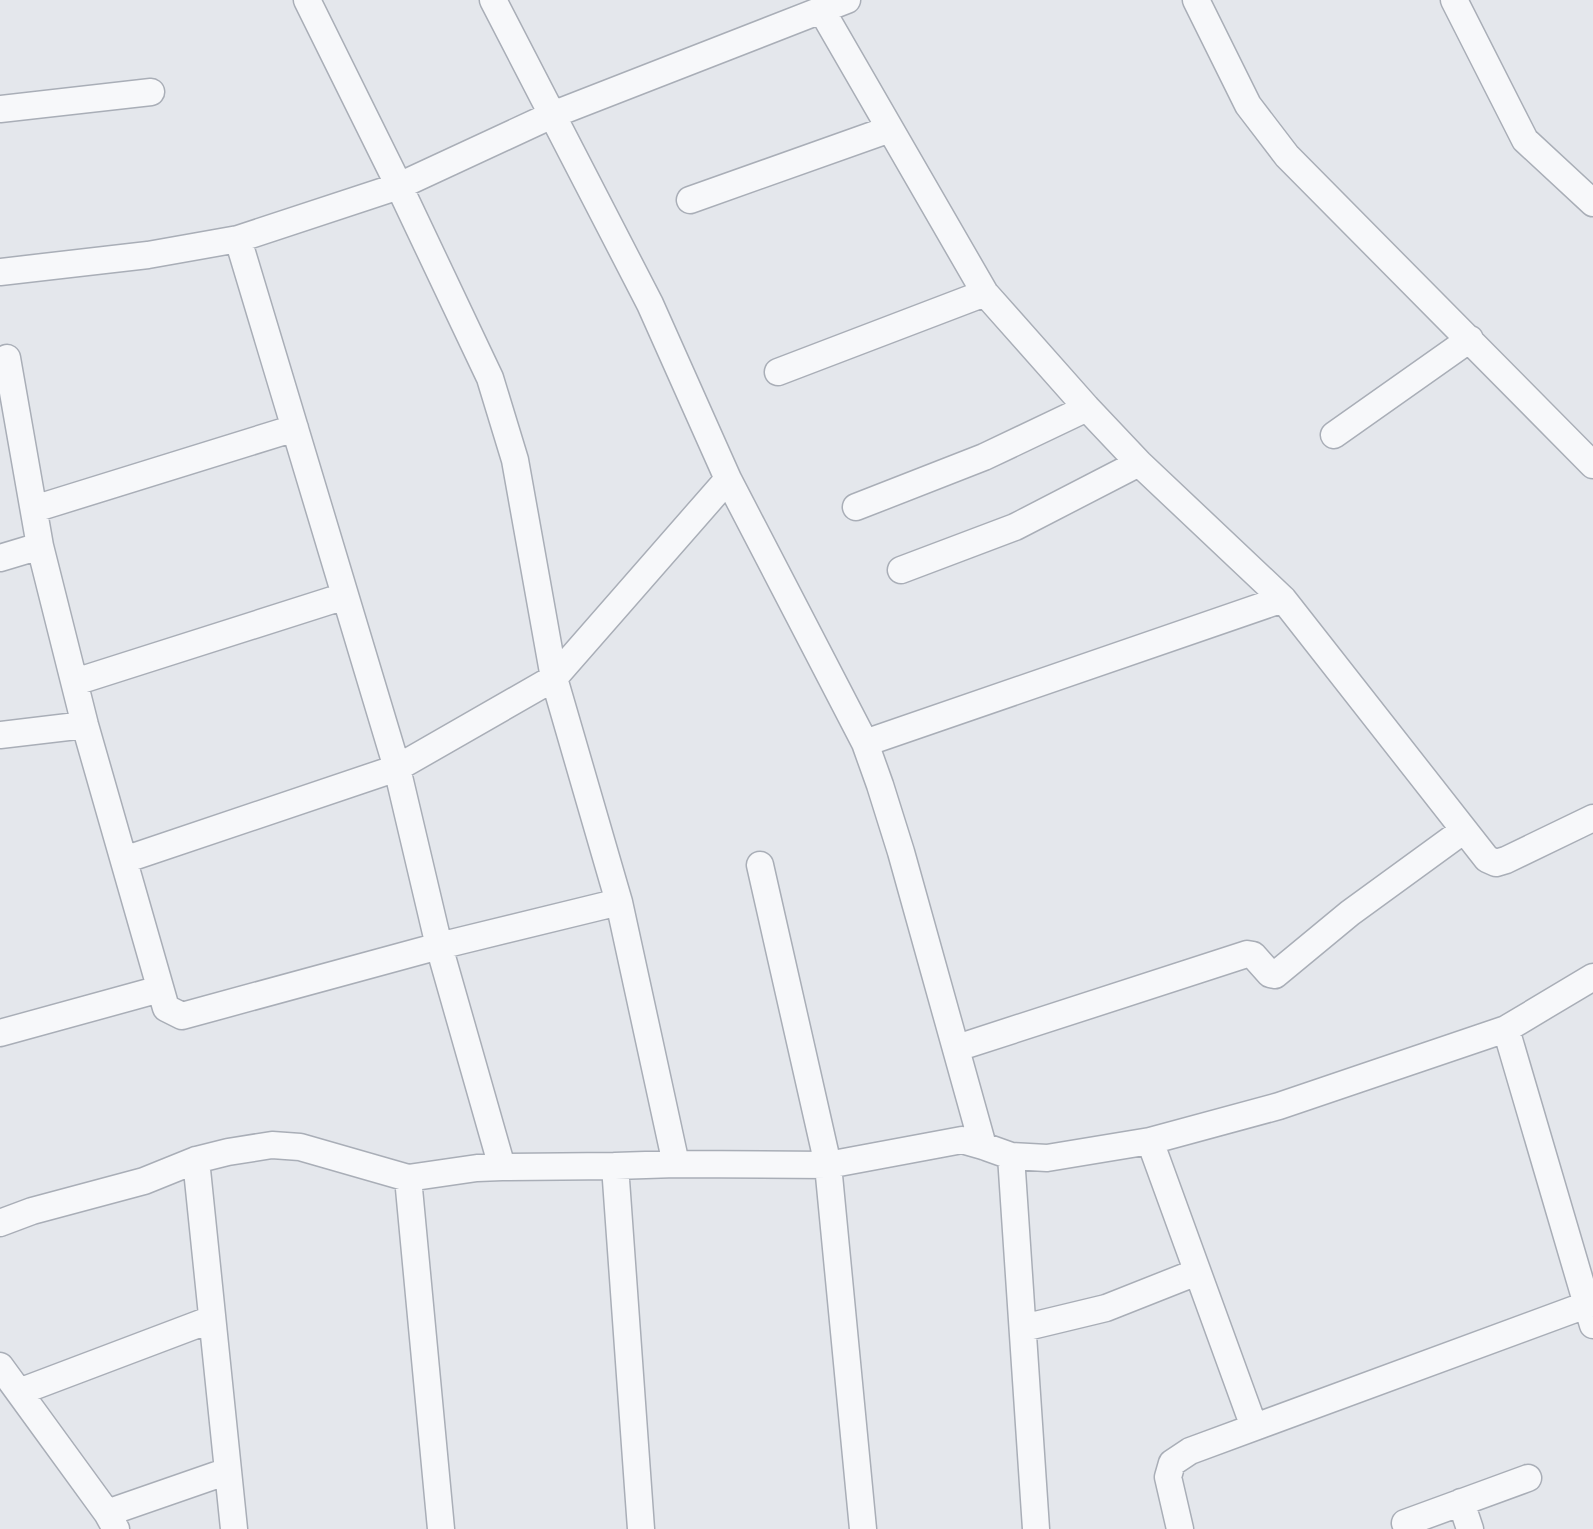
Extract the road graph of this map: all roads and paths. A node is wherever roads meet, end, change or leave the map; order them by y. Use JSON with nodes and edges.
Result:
{"nodes":[{"id":1,"x":306,"y":0,"type":"edge"},
{"id":2,"x":846,"y":0,"type":"edge"},
{"id":3,"x":1196,"y":0,"type":"edge"},
{"id":4,"x":1454,"y":0,"type":"edge"},
{"id":5,"x":502,"y":3,"type":"edge"},
{"id":6,"x":821,"y":9,"type":"junction"},
{"id":7,"x":151,"y":92,"type":"dead end"},
{"id":8,"x":0,"y":109,"type":"edge"},
{"id":9,"x":552,"y":115,"type":"junction"},
{"id":10,"x":890,"y":128,"type":"junction"},
{"id":11,"x":399,"y":186,"type":"junction"},
{"id":12,"x":690,"y":200,"type":"dead end"},
{"id":13,"x":1593,"y":202,"type":"edge"},
{"id":14,"x":238,"y":239,"type":"junction"},
{"id":15,"x":0,"y":272,"type":"edge"},
{"id":16,"x":985,"y":293,"type":"junction"},
{"id":17,"x":1470,"y":339,"type":"junction"},
{"id":18,"x":7,"y":358,"type":"dead end"},
{"id":19,"x":778,"y":372,"type":"dead end"},
{"id":20,"x":1087,"y":408,"type":"junction"},
{"id":21,"x":8,"y":409,"type":"edge"},
{"id":22,"x":295,"y":428,"type":"junction"},
{"id":23,"x":1334,"y":435,"type":"dead end"},
{"id":24,"x":1139,"y":463,"type":"junction"},
{"id":25,"x":1593,"y":465,"type":"edge"},
{"id":26,"x":728,"y":479,"type":"junction"},
{"id":27,"x":856,"y":507,"type":"dead end"},
{"id":28,"x":34,"y":509,"type":"junction"},
{"id":29,"x":40,"y":546,"type":"junction"},
{"id":30,"x":0,"y":558,"type":"edge"},
{"id":31,"x":901,"y":570,"type":"dead end"},
{"id":32,"x":345,"y":596,"type":"junction"},
{"id":33,"x":1283,"y":599,"type":"junction"},
{"id":34,"x":554,"y":678,"type":"junction"},
{"id":35,"x":75,"y":682,"type":"junction"},
{"id":36,"x":85,"y":725,"type":"junction"},
{"id":37,"x":0,"y":735,"type":"edge"},
{"id":38,"x":865,"y":743,"type":"junction"},
{"id":39,"x":397,"y":768,"type":"junction"},
{"id":40,"x":1593,"y":818,"type":"edge"},
{"id":41,"x":1464,"y":830,"type":"junction"},
{"id":42,"x":124,"y":860,"type":"junction"},
{"id":43,"x":760,"y":865,"type":"dead end"},
{"id":44,"x":619,"y":902,"type":"junction"},
{"id":45,"x":438,"y":946,"type":"junction"},
{"id":46,"x":1593,"y":977,"type":"edge"},
{"id":47,"x":160,"y":989,"type":"junction"},
{"id":48,"x":1506,"y":1029,"type":"junction"},
{"id":49,"x":0,"y":1033,"type":"edge"},
{"id":50,"x":957,"y":1048,"type":"junction"},
{"id":51,"x":1150,"y":1141,"type":"junction"},
{"id":52,"x":983,"y":1146,"type":"junction"},
{"id":53,"x":1011,"y":1156,"type":"junction"},
{"id":54,"x":196,"y":1160,"type":"junction"},
{"id":55,"x":676,"y":1164,"type":"junction"},
{"id":56,"x":828,"y":1165,"type":"junction"},
{"id":57,"x":615,"y":1166,"type":"junction"},
{"id":58,"x":502,"y":1167,"type":"junction"},
{"id":59,"x":408,"y":1178,"type":"junction"},
{"id":60,"x":0,"y":1223,"type":"edge"},
{"id":61,"x":1197,"y":1272,"type":"junction"},
{"id":62,"x":1590,"y":1315,"type":"edge"},
{"id":63,"x":212,"y":1319,"type":"junction"},
{"id":64,"x":1022,"y":1328,"type":"junction"},
{"id":65,"x":0,"y":1366,"type":"edge"},
{"id":66,"x":19,"y":1392,"type":"junction"},
{"id":67,"x":1254,"y":1427,"type":"junction"},
{"id":68,"x":228,"y":1471,"type":"junction"},
{"id":69,"x":1528,"y":1478,"type":"dead end"},
{"id":70,"x":1461,"y":1502,"type":"junction"},
{"id":71,"x":112,"y":1521,"type":"edge"},
{"id":72,"x":1405,"y":1523,"type":"dead end"},
{"id":73,"x":234,"y":1529,"type":"edge"},
{"id":74,"x":441,"y":1529,"type":"edge"},
{"id":75,"x":641,"y":1529,"type":"edge"},
{"id":76,"x":863,"y":1529,"type":"edge"},
{"id":77,"x":1036,"y":1529,"type":"edge"},
{"id":78,"x":1180,"y":1529,"type":"edge"},
{"id":79,"x":1470,"y":1529,"type":"edge"}],
"edges":[{"from":1,"to":11,"type":"street"},
{"from":2,"to":6,"type":"street"},
{"from":3,"to":17,"type":"street"},
{"from":4,"to":13,"type":"street"},
{"from":5,"to":9,"type":"street"},
{"from":6,"to":9,"type":"street"},
{"from":6,"to":10,"type":"street"},
{"from":7,"to":8,"type":"street"},
{"from":9,"to":11,"type":"street"},
{"from":9,"to":26,"type":"street"},
{"from":10,"to":12,"type":"street"},
{"from":10,"to":16,"type":"street"},
{"from":11,"to":14,"type":"street"},
{"from":11,"to":34,"type":"street"},
{"from":14,"to":15,"type":"street"},
{"from":14,"to":22,"type":"street"},
{"from":16,"to":19,"type":"street"},
{"from":16,"to":20,"type":"street"},
{"from":17,"to":23,"type":"street"},
{"from":17,"to":25,"type":"street"},
{"from":18,"to":21,"type":"street"},
{"from":20,"to":24,"type":"street"},
{"from":20,"to":27,"type":"street"},
{"from":21,"to":28,"type":"street"},
{"from":22,"to":28,"type":"street"},
{"from":22,"to":32,"type":"street"},
{"from":24,"to":31,"type":"street"},
{"from":24,"to":33,"type":"street"},
{"from":26,"to":34,"type":"street"},
{"from":26,"to":38,"type":"street"},
{"from":28,"to":29,"type":"street"},
{"from":29,"to":30,"type":"street"},
{"from":29,"to":35,"type":"street"},
{"from":32,"to":35,"type":"street"},
{"from":32,"to":39,"type":"street"},
{"from":33,"to":38,"type":"street"},
{"from":33,"to":41,"type":"street"},
{"from":34,"to":39,"type":"street"},
{"from":34,"to":44,"type":"street"},
{"from":35,"to":36,"type":"street"},
{"from":36,"to":37,"type":"street"},
{"from":36,"to":42,"type":"street"},
{"from":38,"to":50,"type":"street"},
{"from":39,"to":42,"type":"street"},
{"from":39,"to":45,"type":"street"},
{"from":40,"to":41,"type":"street"},
{"from":41,"to":50,"type":"street"},
{"from":42,"to":47,"type":"street"},
{"from":43,"to":56,"type":"street"},
{"from":44,"to":45,"type":"street"},
{"from":44,"to":55,"type":"street"},
{"from":45,"to":47,"type":"street"},
{"from":45,"to":58,"type":"street"},
{"from":46,"to":48,"type":"street"},
{"from":47,"to":49,"type":"street"},
{"from":48,"to":51,"type":"street"},
{"from":48,"to":62,"type":"street"},
{"from":50,"to":52,"type":"street"},
{"from":51,"to":53,"type":"street"},
{"from":51,"to":61,"type":"street"},
{"from":52,"to":53,"type":"street"},
{"from":52,"to":56,"type":"street"},
{"from":53,"to":64,"type":"street"},
{"from":54,"to":59,"type":"street"},
{"from":54,"to":60,"type":"street"},
{"from":54,"to":63,"type":"street"},
{"from":55,"to":56,"type":"street"},
{"from":55,"to":57,"type":"street"},
{"from":56,"to":76,"type":"street"},
{"from":57,"to":58,"type":"street"},
{"from":57,"to":75,"type":"street"},
{"from":58,"to":59,"type":"street"},
{"from":59,"to":74,"type":"street"},
{"from":61,"to":64,"type":"street"},
{"from":61,"to":67,"type":"street"},
{"from":62,"to":67,"type":"street"},
{"from":63,"to":66,"type":"street"},
{"from":63,"to":68,"type":"street"},
{"from":64,"to":77,"type":"street"},
{"from":65,"to":66,"type":"street"},
{"from":66,"to":71,"type":"street"},
{"from":67,"to":78,"type":"street"},
{"from":68,"to":71,"type":"street"},
{"from":68,"to":73,"type":"street"},
{"from":69,"to":70,"type":"street"},
{"from":70,"to":72,"type":"street"},
{"from":70,"to":79,"type":"street"}]}
